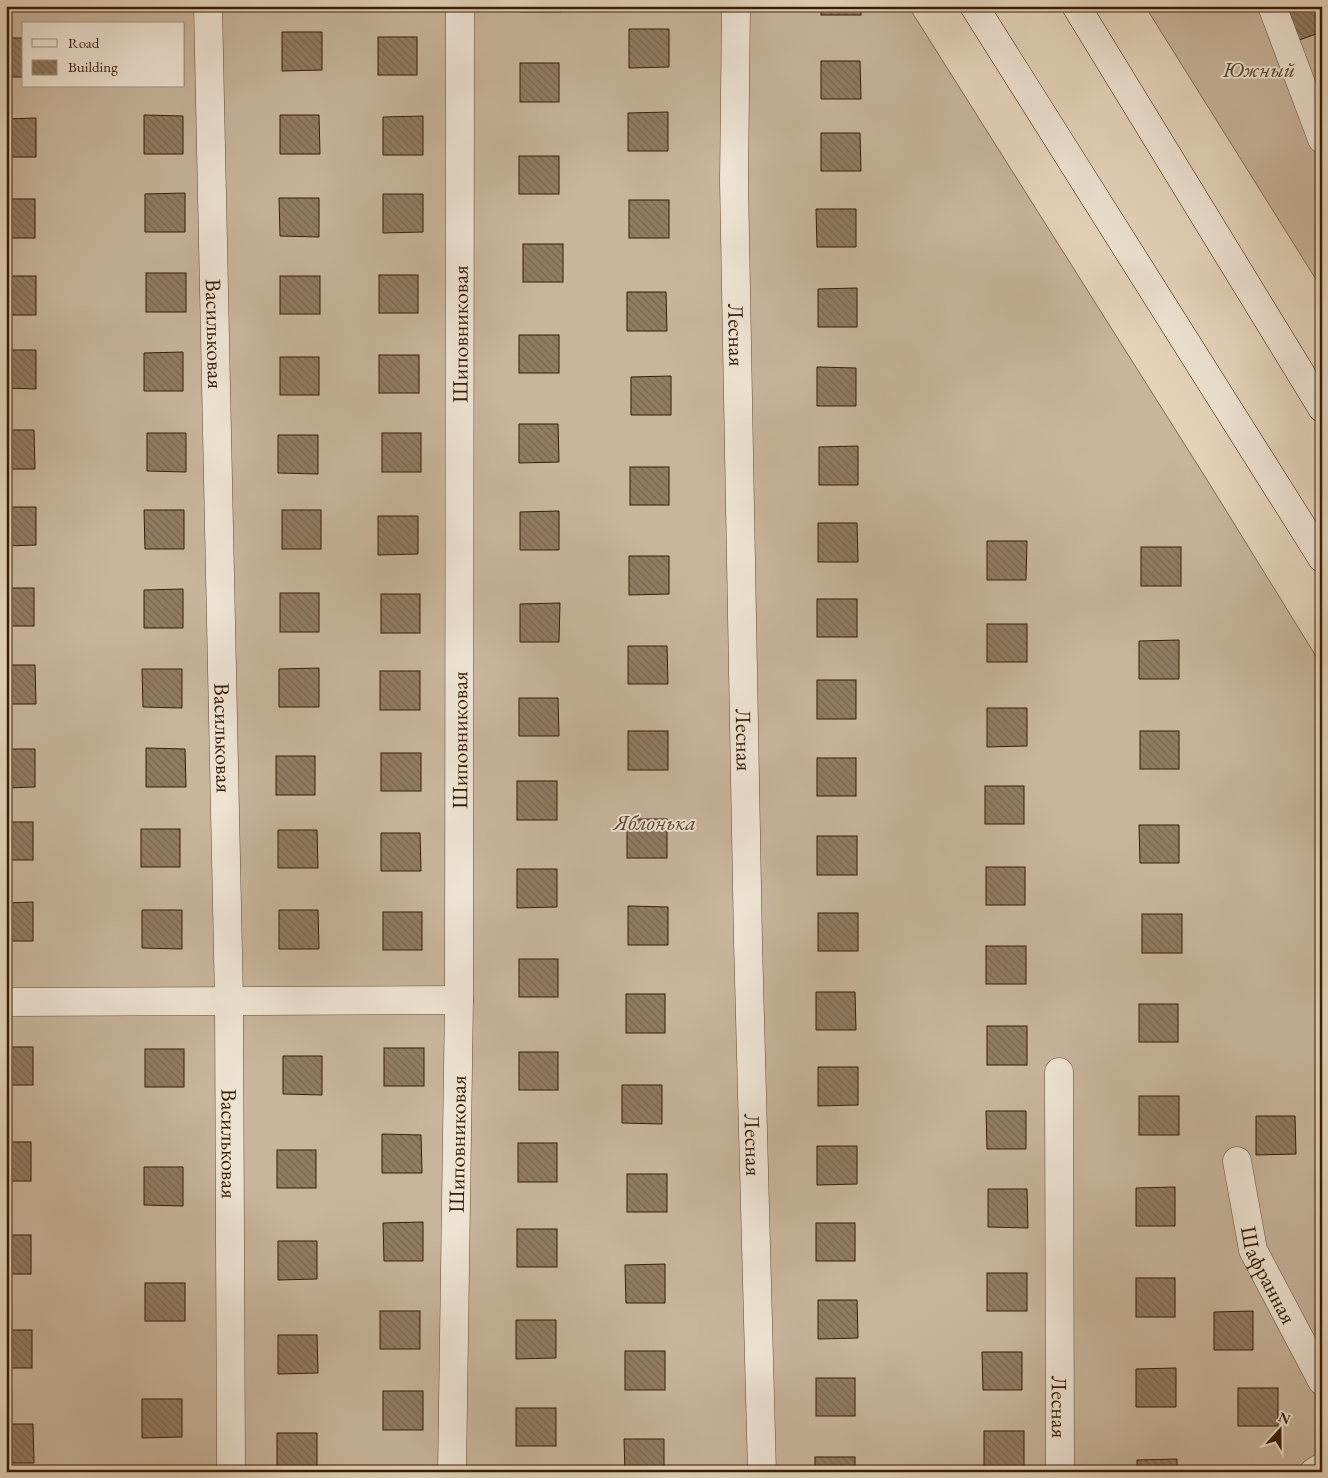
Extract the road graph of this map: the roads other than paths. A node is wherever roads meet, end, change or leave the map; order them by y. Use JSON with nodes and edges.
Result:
{"nodes":[{"id":1,"x":208,"y":6,"type":"edge"},
{"id":2,"x":460,"y":6,"type":"edge"},
{"id":3,"x":736,"y":6,"type":"edge"},
{"id":4,"x":974,"y":6,"type":"edge"},
{"id":5,"x":1076,"y":6,"type":"edge"},
{"id":6,"x":1272,"y":6,"type":"edge"},
{"id":7,"x":1322,"y":139,"type":"edge"},
{"id":8,"x":1322,"y":408,"type":"edge"},
{"id":9,"x":1322,"y":558,"type":"edge"},
{"id":10,"x":459,"y":1000,"type":"junction"},
{"id":11,"x":229,"y":1001,"type":"junction"},
{"id":12,"x":6,"y":1002,"type":"edge"},
{"id":13,"x":1059,"y":1072,"type":"dead end"},
{"id":14,"x":1238,"y":1161,"type":"dead end"},
{"id":15,"x":1322,"y":1381,"type":"edge"},
{"id":16,"x":1322,"y":1468,"type":"edge"},
{"id":17,"x":231,"y":1472,"type":"edge"},
{"id":18,"x":452,"y":1472,"type":"edge"},
{"id":19,"x":762,"y":1472,"type":"edge"},
{"id":20,"x":1060,"y":1472,"type":"edge"},
{"id":21,"x":1314,"y":1472,"type":"edge"}],
"edges":[{"from":1,"to":11,"type":"street","name":"Васильковая"},
{"from":2,"to":10,"type":"street","name":"Шиповниковая"},
{"from":3,"to":19,"type":"street","name":"Лесная"},
{"from":4,"to":9,"type":"street"},
{"from":5,"to":8,"type":"street"},
{"from":6,"to":7,"type":"street"},
{"from":10,"to":11,"type":"street"},
{"from":10,"to":18,"type":"street","name":"Шиповниковая"},
{"from":11,"to":12,"type":"street"},
{"from":11,"to":17,"type":"street","name":"Васильковая"},
{"from":13,"to":20,"type":"street","name":"Лесная"},
{"from":14,"to":15,"type":"street","name":"Шафранная"},
{"from":16,"to":21,"type":"street"}]}
